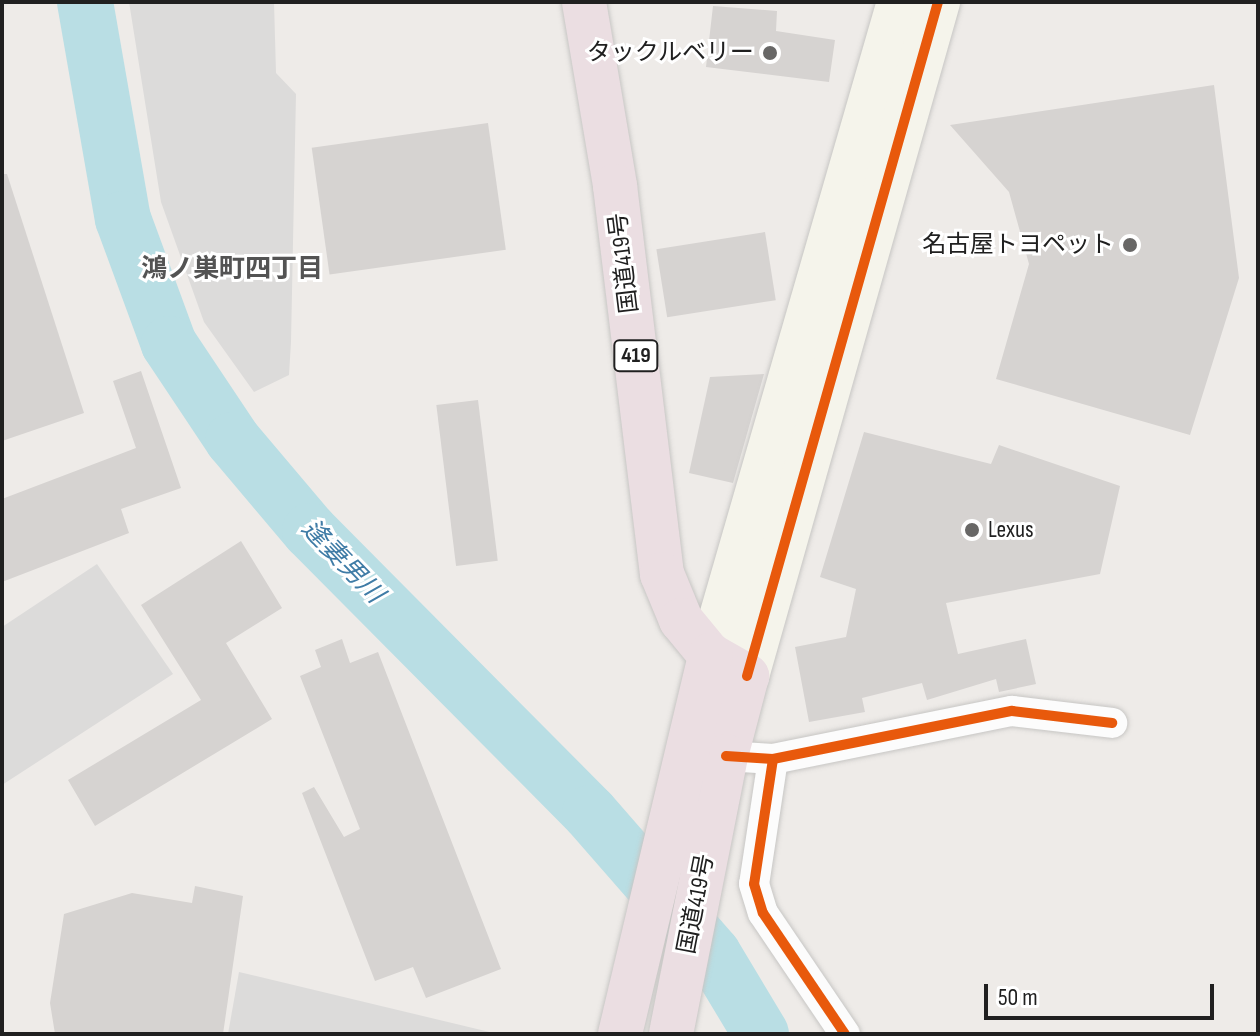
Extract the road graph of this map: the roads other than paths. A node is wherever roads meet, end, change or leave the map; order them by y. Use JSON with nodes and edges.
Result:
{"nodes":[{"id":1,"x":584,"y":2,"type":"edge"},
{"id":2,"x":899,"y":2,"type":"edge"},
{"id":3,"x":938,"y":2,"type":"edge"},
{"id":4,"x":710,"y":655,"type":"junction"},
{"id":5,"x":747,"y":676,"type":"junction"},
{"id":6,"x":1112,"y":723,"type":"dead end"},
{"id":7,"x":726,"y":756,"type":"junction"},
{"id":8,"x":773,"y":759,"type":"junction"},
{"id":9,"x":675,"y":1014,"type":"edge"},
{"id":10,"x":620,"y":1034,"type":"edge"},
{"id":11,"x":845,"y":1034,"type":"edge"}],
"edges":[{"from":1,"to":4,"type":"highway","name":"国道419号","number":"419"},
{"from":2,"to":4,"type":"street"},
{"from":3,"to":5,"type":"street"},
{"from":4,"to":5,"type":"highway","name":"国道419号","number":"419"},
{"from":4,"to":10,"type":"highway","name":"国道419号"},
{"from":5,"to":7,"type":"highway","name":"国道419号"},
{"from":6,"to":8,"type":"street"},
{"from":7,"to":8,"type":"street"},
{"from":7,"to":9,"type":"highway","name":"国道419号"},
{"from":8,"to":11,"type":"street"}]}
